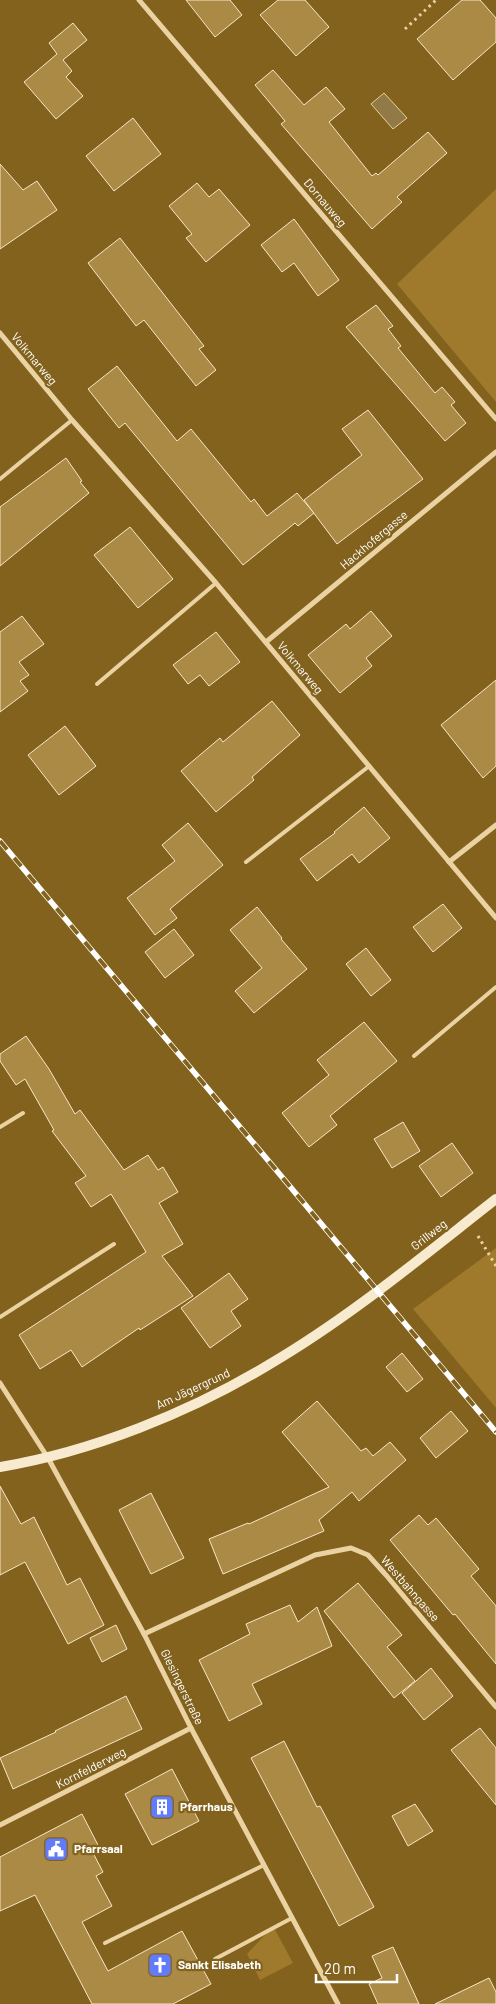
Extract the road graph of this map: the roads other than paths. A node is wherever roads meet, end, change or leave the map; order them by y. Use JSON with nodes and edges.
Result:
{"nodes":[{"id":1,"x":139,"y":0,"type":"edge"},
{"id":2,"x":0,"y":333,"type":"edge"},
{"id":3,"x":496,"y":419,"type":"edge"},
{"id":4,"x":72,"y":420,"type":"junction"},
{"id":5,"x":496,"y":452,"type":"edge"},
{"id":6,"x":0,"y":479,"type":"edge"},
{"id":7,"x":216,"y":583,"type":"junction"},
{"id":8,"x":266,"y":642,"type":"junction"},
{"id":9,"x":97,"y":684,"type":"dead end"},
{"id":10,"x":368,"y":767,"type":"junction"},
{"id":11,"x":496,"y":825,"type":"edge"},
{"id":12,"x":246,"y":862,"type":"dead end"},
{"id":13,"x":449,"y":862,"type":"junction"},
{"id":14,"x":496,"y":918,"type":"edge"},
{"id":15,"x":496,"y":987,"type":"edge"},
{"id":16,"x":414,"y":1056,"type":"dead end"},
{"id":17,"x":23,"y":1112,"type":"dead end"},
{"id":18,"x":0,"y":1127,"type":"edge"},
{"id":19,"x":496,"y":1199,"type":"edge"},
{"id":20,"x":114,"y":1244,"type":"dead end"},
{"id":21,"x":378,"y":1291,"type":"joint"},
{"id":22,"x":0,"y":1317,"type":"edge"},
{"id":23,"x":0,"y":1384,"type":"edge"},
{"id":24,"x":48,"y":1458,"type":"junction"},
{"id":25,"x":0,"y":1467,"type":"edge"},
{"id":26,"x":144,"y":1634,"type":"junction"},
{"id":27,"x":496,"y":1706,"type":"edge"},
{"id":28,"x":191,"y":1728,"type":"junction"},
{"id":29,"x":0,"y":1824,"type":"edge"},
{"id":30,"x":264,"y":1866,"type":"junction"},
{"id":31,"x":292,"y":1918,"type":"junction"},
{"id":32,"x":105,"y":1944,"type":"dead end"},
{"id":33,"x":215,"y":1959,"type":"dead end"},
{"id":34,"x":338,"y":2004,"type":"edge"}],
"edges":[{"from":1,"to":3,"type":"street","name":"Dornauweg"},
{"from":2,"to":4,"type":"street","name":"Volkmarweg"},
{"from":4,"to":6,"type":"lane"},
{"from":4,"to":7,"type":"street","name":"Volkmarweg"},
{"from":5,"to":8,"type":"street","name":"Hackhofergasse"},
{"from":7,"to":8,"type":"street","name":"Volkmarweg"},
{"from":7,"to":9,"type":"lane"},
{"from":8,"to":10,"type":"street","name":"Volkmarweg"},
{"from":10,"to":12,"type":"lane"},
{"from":10,"to":13,"type":"street","name":"Volkmarweg"},
{"from":11,"to":13,"type":"street"},
{"from":13,"to":14,"type":"street","name":"Volkmarweg"},
{"from":15,"to":16,"type":"lane"},
{"from":17,"to":18,"type":"lane"},
{"from":19,"to":21,"type":"main road","name":"Grillweg"},
{"from":20,"to":22,"type":"lane"},
{"from":21,"to":24,"type":"main road","name":"Am Jägergrund"},
{"from":23,"to":24,"type":"street","name":"Glesingerstraße"},
{"from":24,"to":25,"type":"main road","name":"Am Jägergrund"},
{"from":24,"to":26,"type":"street","name":"Glesingerstraße"},
{"from":26,"to":27,"type":"street","name":"Westbahngasse"},
{"from":26,"to":28,"type":"street","name":"Glesingerstraße"},
{"from":28,"to":29,"type":"street","name":"Kornfelderweg"},
{"from":28,"to":30,"type":"street","name":"Glesingerstraße"},
{"from":30,"to":31,"type":"street","name":"Glesingerstraße"},
{"from":30,"to":32,"type":"lane"},
{"from":31,"to":33,"type":"lane"},
{"from":31,"to":34,"type":"street","name":"Glesingerstraße"}]}
